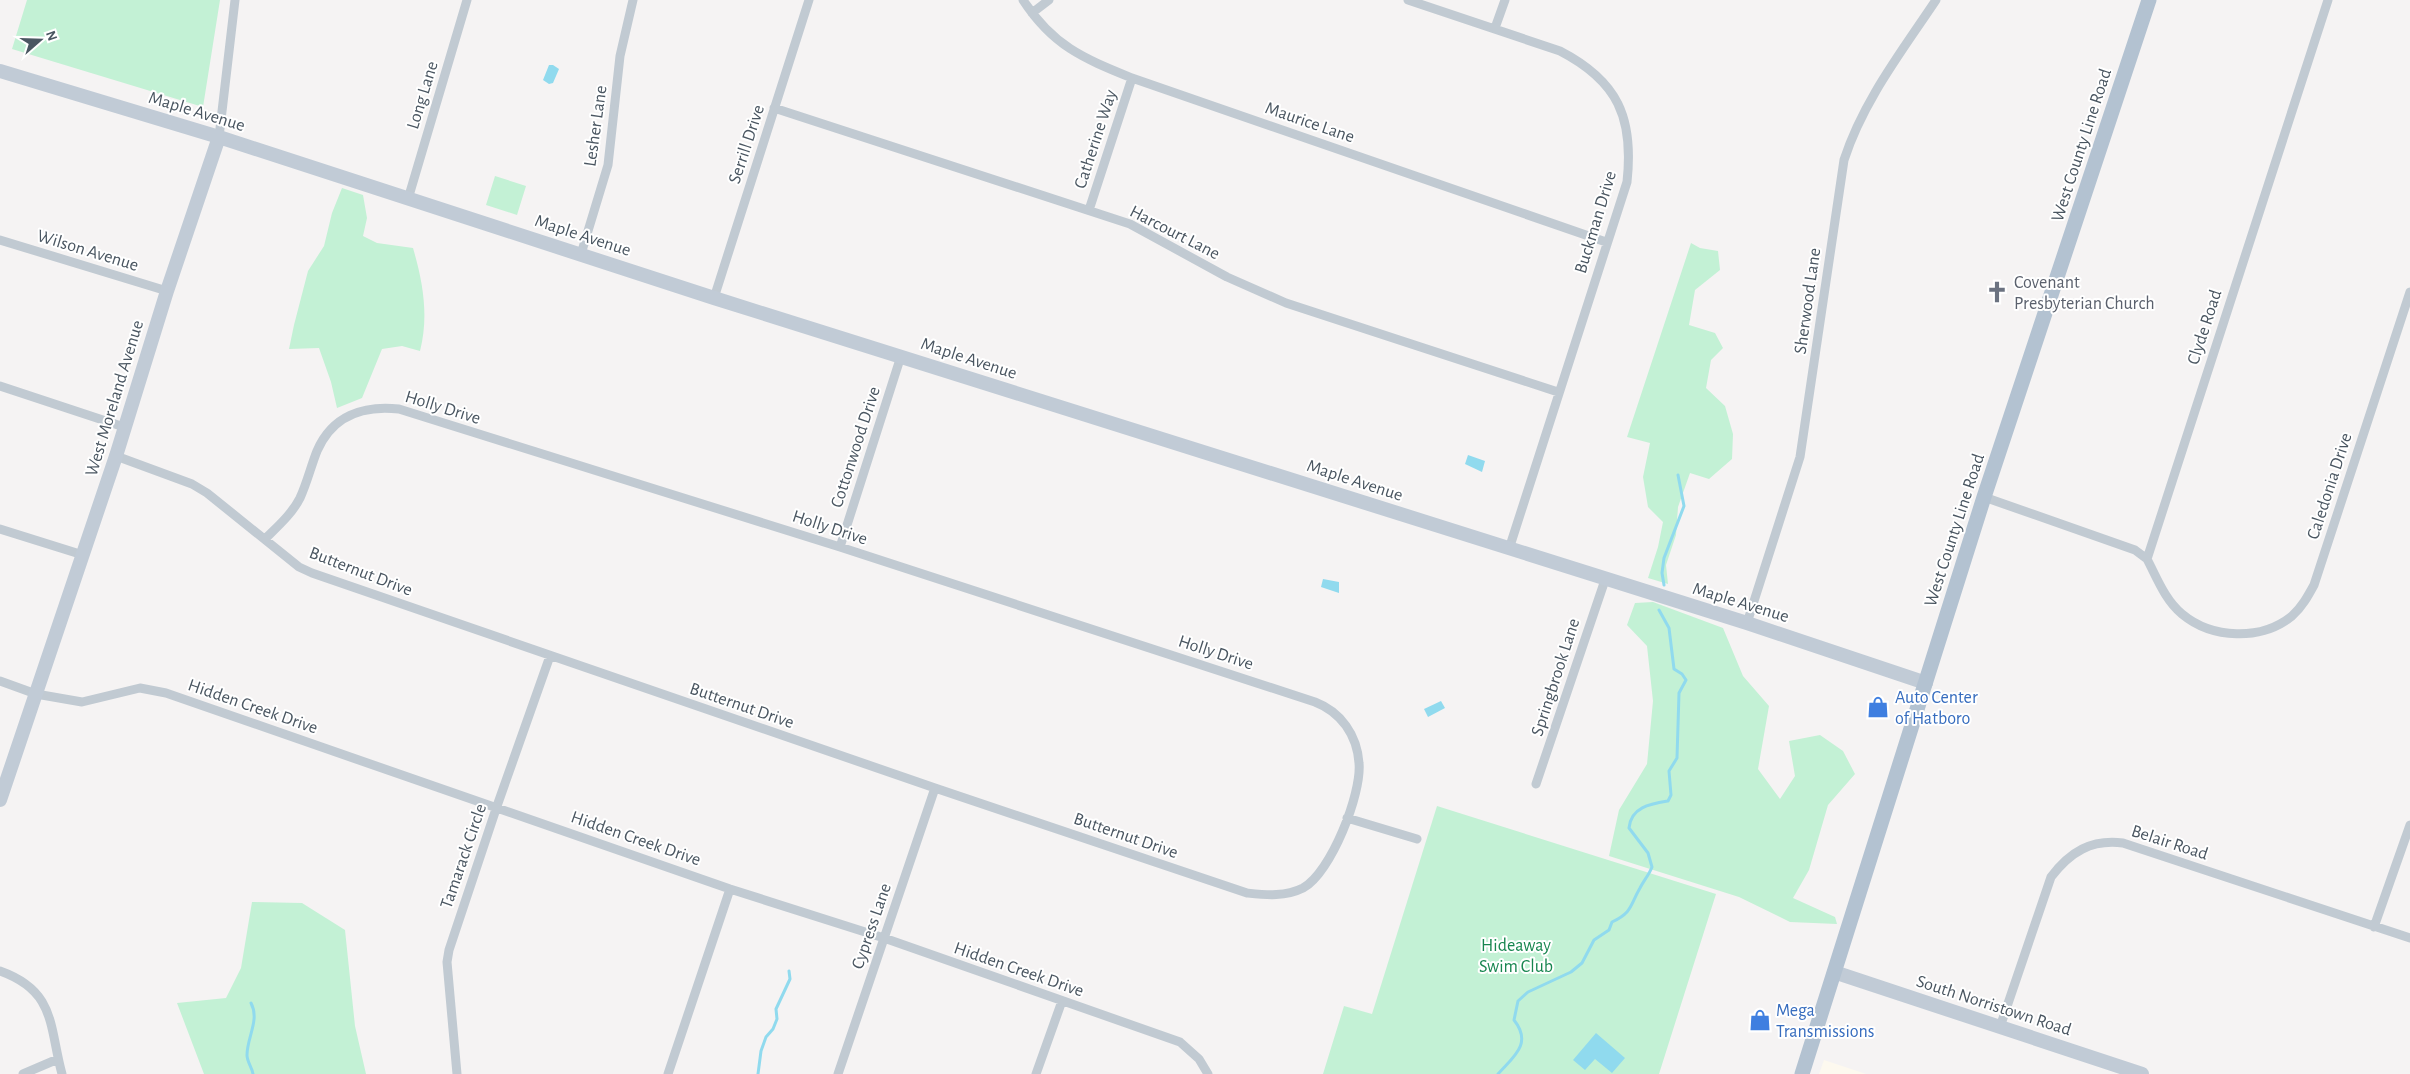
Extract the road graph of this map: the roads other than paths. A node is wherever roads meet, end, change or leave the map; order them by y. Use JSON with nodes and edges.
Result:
{"nodes":[{"id":1,"x":235,"y":0,"type":"edge"},
{"id":2,"x":467,"y":0,"type":"edge"},
{"id":3,"x":634,"y":0,"type":"edge"},
{"id":4,"x":809,"y":0,"type":"edge"},
{"id":5,"x":1023,"y":0,"type":"edge"},
{"id":6,"x":1049,"y":0,"type":"edge"},
{"id":7,"x":1408,"y":0,"type":"edge"},
{"id":8,"x":1505,"y":0,"type":"edge"},
{"id":9,"x":1936,"y":0,"type":"edge"},
{"id":10,"x":2149,"y":0,"type":"edge"},
{"id":11,"x":2328,"y":0,"type":"edge"},
{"id":12,"x":1032,"y":14,"type":"junction"},
{"id":13,"x":1495,"y":28,"type":"junction"},
{"id":14,"x":0,"y":71,"type":"edge"},
{"id":15,"x":1132,"y":78,"type":"junction"},
{"id":16,"x":774,"y":108,"type":"junction"},
{"id":17,"x":219,"y":137,"type":"junction"},
{"id":18,"x":408,"y":199,"type":"junction"},
{"id":19,"x":1088,"y":210,"type":"junction"},
{"id":20,"x":0,"y":240,"type":"edge"},
{"id":21,"x":1606,"y":242,"type":"junction"},
{"id":22,"x":581,"y":254,"type":"junction"},
{"id":23,"x":167,"y":291,"type":"junction"},
{"id":24,"x":2410,"y":292,"type":"edge"},
{"id":25,"x":714,"y":298,"type":"junction"},
{"id":26,"x":901,"y":356,"type":"junction"},
{"id":27,"x":0,"y":386,"type":"edge"},
{"id":28,"x":1558,"y":392,"type":"junction"},
{"id":29,"x":124,"y":427,"type":"junction"},
{"id":30,"x":116,"y":456,"type":"junction"},
{"id":31,"x":1984,"y":497,"type":"junction"},
{"id":32,"x":0,"y":529,"type":"edge"},
{"id":33,"x":265,"y":539,"type":"junction"},
{"id":34,"x":840,"y":547,"type":"junction"},
{"id":35,"x":1509,"y":548,"type":"junction"},
{"id":36,"x":83,"y":555,"type":"junction"},
{"id":37,"x":2147,"y":559,"type":"junction"},
{"id":38,"x":1604,"y":580,"type":"junction"},
{"id":39,"x":1747,"y":623,"type":"junction"},
{"id":40,"x":550,"y":656,"type":"junction"},
{"id":41,"x":0,"y":681,"type":"edge"},
{"id":42,"x":1926,"y":683,"type":"junction"},
{"id":43,"x":36,"y":694,"type":"junction"},
{"id":44,"x":1536,"y":784,"type":"dead end"},
{"id":45,"x":935,"y":788,"type":"junction"},
{"id":46,"x":0,"y":800,"type":"edge"},
{"id":47,"x":497,"y":806,"type":"junction"},
{"id":48,"x":1347,"y":818,"type":"junction"},
{"id":49,"x":2410,"y":825,"type":"edge"},
{"id":50,"x":1417,"y":839,"type":"dead end"},
{"id":51,"x":730,"y":889,"type":"junction"},
{"id":52,"x":2374,"y":927,"type":"junction"},
{"id":53,"x":884,"y":938,"type":"junction"},
{"id":54,"x":2410,"y":938,"type":"edge"},
{"id":55,"x":0,"y":971,"type":"edge"},
{"id":56,"x":1834,"y":972,"type":"junction"},
{"id":57,"x":1062,"y":1001,"type":"junction"},
{"id":58,"x":2000,"y":1027,"type":"junction"},
{"id":59,"x":58,"y":1060,"type":"junction"},
{"id":60,"x":23,"y":1074,"type":"edge"},
{"id":61,"x":62,"y":1074,"type":"edge"},
{"id":62,"x":457,"y":1074,"type":"edge"},
{"id":63,"x":668,"y":1074,"type":"edge"},
{"id":64,"x":838,"y":1074,"type":"edge"},
{"id":65,"x":1036,"y":1074,"type":"edge"},
{"id":66,"x":1208,"y":1074,"type":"edge"},
{"id":67,"x":1802,"y":1074,"type":"edge"},
{"id":68,"x":2142,"y":1074,"type":"edge"}],
"edges":[{"from":1,"to":17,"type":"street","name":"West Moreland Avenue"},
{"from":2,"to":18,"type":"street","name":"Long Lane"},
{"from":3,"to":22,"type":"street","name":"Lesher Lane"},
{"from":4,"to":16,"type":"street","name":"Serrill Drive"},
{"from":5,"to":12,"type":"street","name":"Maurice Lane"},
{"from":6,"to":12,"type":"street"},
{"from":7,"to":13,"type":"street","name":"Buckman Drive"},
{"from":8,"to":13,"type":"street"},
{"from":9,"to":39,"type":"street","name":"Sherwood Lane"},
{"from":10,"to":31,"type":"main road","name":"West County Line Road"},
{"from":11,"to":37,"type":"street","name":"Clyde Road"},
{"from":12,"to":15,"type":"street","name":"Maurice Lane"},
{"from":13,"to":21,"type":"street","name":"Buckman Drive"},
{"from":14,"to":17,"type":"street","name":"Maple Avenue"},
{"from":15,"to":19,"type":"street","name":"Catherine Way"},
{"from":15,"to":21,"type":"street","name":"Maurice Lane"},
{"from":16,"to":19,"type":"street","name":"Harcourt Lane"},
{"from":16,"to":25,"type":"street","name":"Serrill Drive"},
{"from":17,"to":18,"type":"street","name":"Maple Avenue"},
{"from":17,"to":23,"type":"street","name":"West Moreland Avenue"},
{"from":18,"to":22,"type":"street","name":"Maple Avenue"},
{"from":19,"to":28,"type":"street","name":"Harcourt Lane"},
{"from":20,"to":23,"type":"street","name":"Wilson Avenue"},
{"from":21,"to":28,"type":"street","name":"Buckman Drive"},
{"from":22,"to":25,"type":"street","name":"Maple Avenue"},
{"from":23,"to":29,"type":"street","name":"West Moreland Avenue"},
{"from":24,"to":37,"type":"street","name":"Caledonia Drive"},
{"from":25,"to":26,"type":"street","name":"Maple Avenue"},
{"from":26,"to":34,"type":"street","name":"Cottonwood Drive"},
{"from":26,"to":35,"type":"street","name":"Maple Avenue"},
{"from":27,"to":29,"type":"street"},
{"from":28,"to":35,"type":"street","name":"Buckman Drive"},
{"from":29,"to":30,"type":"street","name":"West Moreland Avenue"},
{"from":30,"to":33,"type":"street","name":"Butternut Drive"},
{"from":30,"to":36,"type":"street","name":"West Moreland Avenue"},
{"from":31,"to":37,"type":"street"},
{"from":31,"to":42,"type":"main road","name":"West County Line Road"},
{"from":32,"to":36,"type":"street"},
{"from":33,"to":34,"type":"street","name":"Holly Drive"},
{"from":33,"to":40,"type":"street","name":"Butternut Drive"},
{"from":34,"to":48,"type":"street","name":"Holly Drive"},
{"from":35,"to":38,"type":"street","name":"Maple Avenue"},
{"from":36,"to":43,"type":"street","name":"West Moreland Avenue"},
{"from":38,"to":39,"type":"street","name":"Maple Avenue"},
{"from":38,"to":44,"type":"street","name":"Springbrook Lane"},
{"from":39,"to":42,"type":"street","name":"Maple Avenue"},
{"from":40,"to":45,"type":"street","name":"Butternut Drive"},
{"from":40,"to":47,"type":"street","name":"Tamarack Circle"},
{"from":41,"to":43,"type":"street","name":"Hidden Creek Drive"},
{"from":42,"to":56,"type":"main road","name":"West County Line Road"},
{"from":43,"to":46,"type":"street","name":"West Moreland Avenue"},
{"from":43,"to":47,"type":"street","name":"Hidden Creek Drive"},
{"from":45,"to":48,"type":"street","name":"Butternut Drive"},
{"from":45,"to":53,"type":"street","name":"Cypress Lane"},
{"from":47,"to":51,"type":"street","name":"Hidden Creek Drive"},
{"from":47,"to":62,"type":"street","name":"Tamarack Circle"},
{"from":48,"to":50,"type":"street"},
{"from":49,"to":52,"type":"street"},
{"from":51,"to":53,"type":"street","name":"Hidden Creek Drive"},
{"from":51,"to":63,"type":"street"},
{"from":52,"to":54,"type":"street","name":"Belair Road"},
{"from":52,"to":58,"type":"street","name":"Belair Road"},
{"from":53,"to":57,"type":"street","name":"Hidden Creek Drive"},
{"from":53,"to":64,"type":"street","name":"Cypress Lane"},
{"from":55,"to":59,"type":"street"},
{"from":56,"to":58,"type":"street","name":"South Norristown Road"},
{"from":56,"to":67,"type":"main road","name":"West County Line Road"},
{"from":57,"to":65,"type":"street"},
{"from":57,"to":66,"type":"street","name":"Hidden Creek Drive"},
{"from":58,"to":68,"type":"street","name":"South Norristown Road"},
{"from":59,"to":60,"type":"street"},
{"from":59,"to":61,"type":"street"}]}
